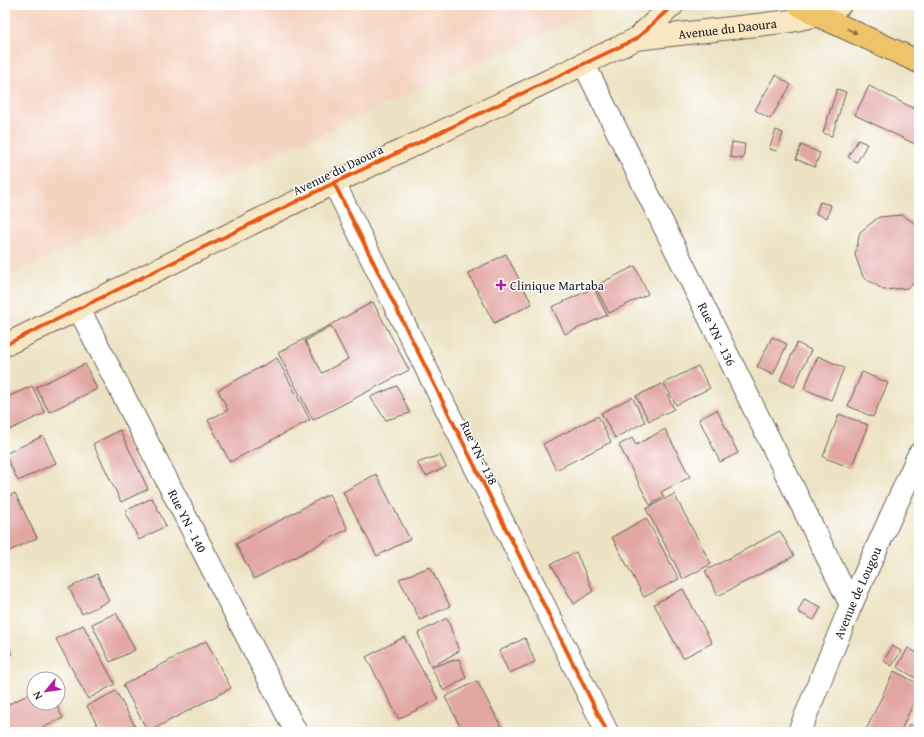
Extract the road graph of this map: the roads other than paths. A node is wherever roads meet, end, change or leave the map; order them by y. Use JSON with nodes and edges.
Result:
{"nodes":[{"id":1,"x":672,"y":5,"type":"edge"},
{"id":2,"x":840,"y":5,"type":"edge"},
{"id":3,"x":808,"y":10,"type":"edge"},
{"id":4,"x":636,"y":39,"type":"junction"},
{"id":5,"x":919,"y":62,"type":"edge"},
{"id":6,"x":584,"y":64,"type":"junction"},
{"id":7,"x":334,"y":183,"type":"junction"},
{"id":8,"x":79,"y":309,"type":"junction"},
{"id":9,"x":5,"y":345,"type":"edge"},
{"id":10,"x":919,"y":454,"type":"edge"},
{"id":11,"x":851,"y":605,"type":"junction"},
{"id":12,"x":296,"y":732,"type":"edge"},
{"id":13,"x":607,"y":732,"type":"edge"},
{"id":14,"x":799,"y":732,"type":"edge"}],
"edges":[{"from":1,"to":4,"type":"street","name":"Avenue du Daoura"},
{"from":2,"to":3,"type":"street","name":"Avenue du Daoura"},
{"from":3,"to":4,"type":"street","name":"Avenue du Daoura"},
{"from":3,"to":5,"type":"main road","one_way":true},
{"from":4,"to":6,"type":"street","name":"Avenue du Daoura"},
{"from":6,"to":7,"type":"street","name":"Avenue du Daoura"},
{"from":6,"to":11,"type":"street","name":"Rue YN - 136"},
{"from":7,"to":8,"type":"street","name":"Avenue du Daoura"},
{"from":7,"to":13,"type":"street","name":"Rue YN - 138"},
{"from":8,"to":9,"type":"street","name":"Avenue du Daoura"},
{"from":8,"to":12,"type":"street","name":"Rue YN - 140"},
{"from":10,"to":11,"type":"street","name":"Avenue de Lougou"},
{"from":11,"to":14,"type":"street","name":"Avenue de Lougou"}]}
